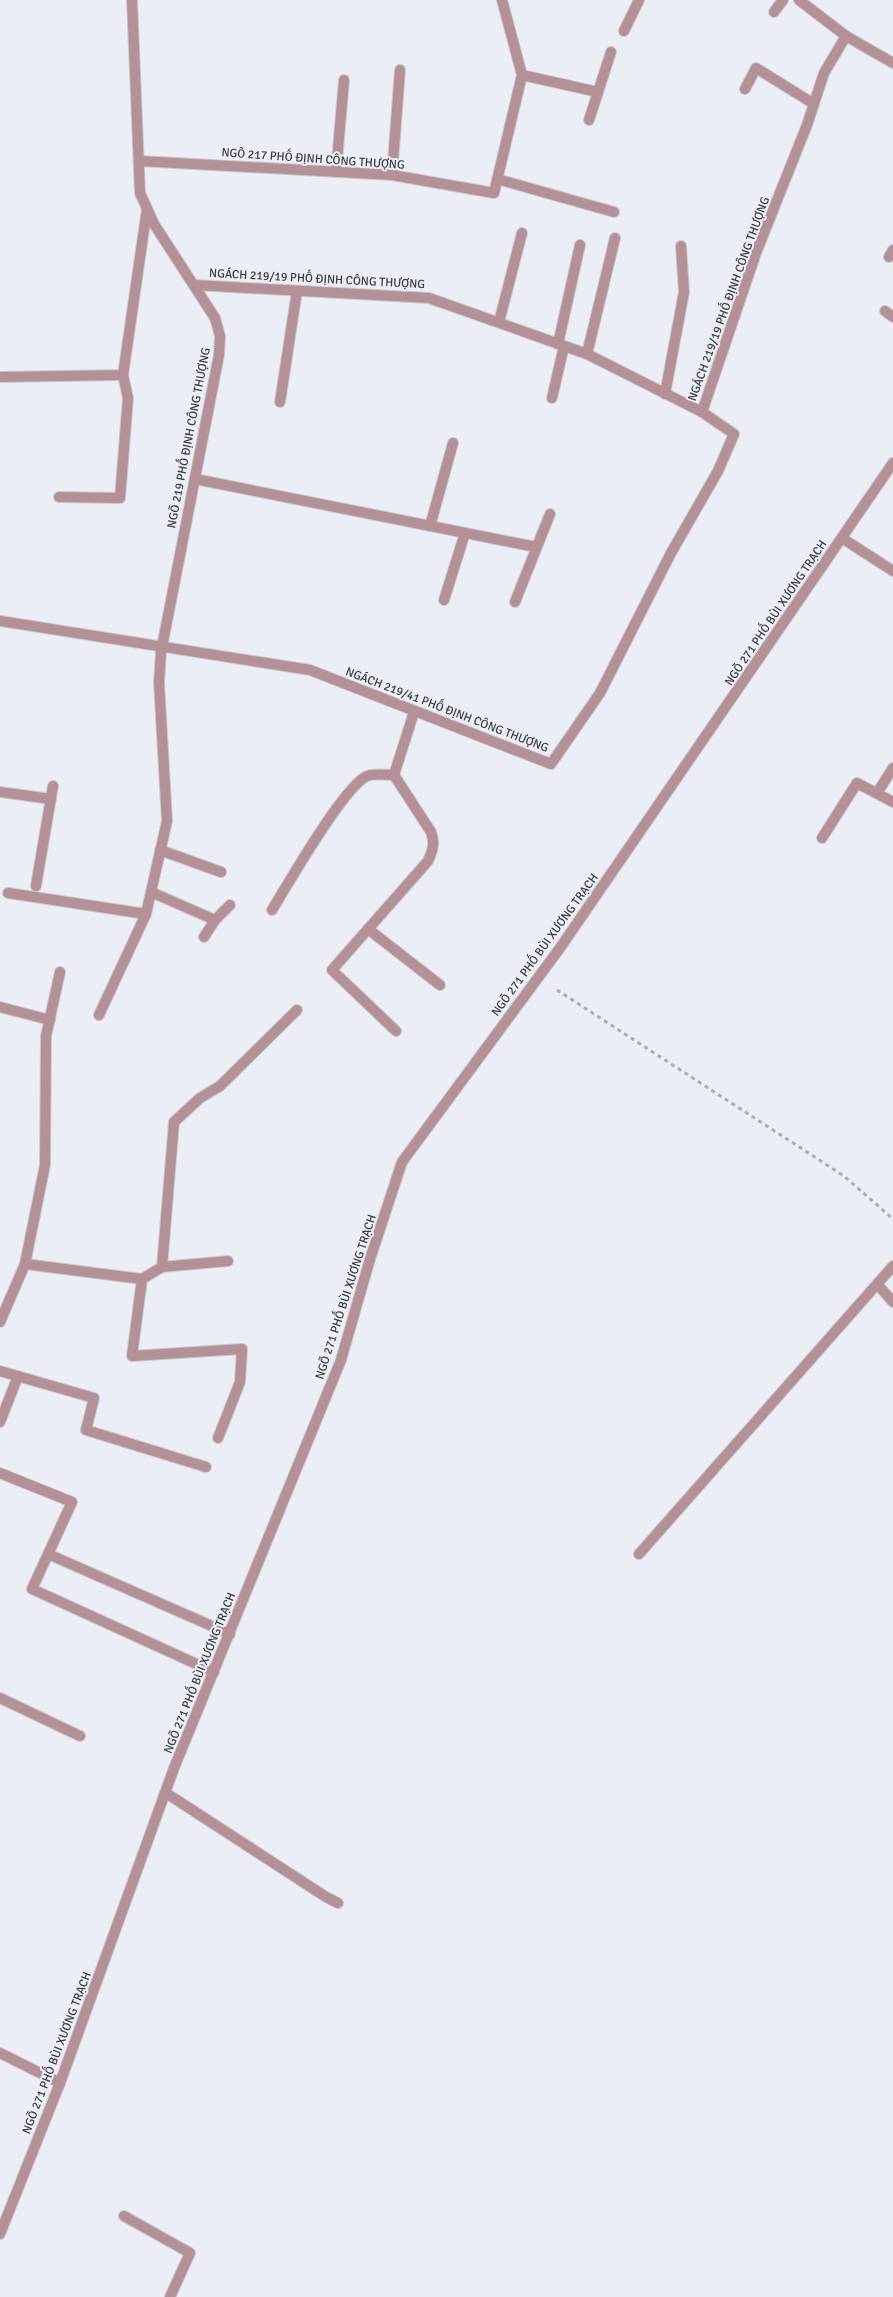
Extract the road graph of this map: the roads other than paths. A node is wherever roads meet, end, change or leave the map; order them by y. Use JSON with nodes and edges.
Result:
{"nodes":[{"id":1,"x":132,"y":0,"type":"edge"},
{"id":2,"x":502,"y":0,"type":"edge"},
{"id":3,"x":639,"y":0,"type":"edge"},
{"id":4,"x":783,"y":0,"type":"edge"},
{"id":5,"x":799,"y":0,"type":"edge"},
{"id":6,"x":774,"y":12,"type":"dead end"},
{"id":7,"x":624,"y":31,"type":"dead end"},
{"id":8,"x":846,"y":36,"type":"junction"},
{"id":9,"x":611,"y":52,"type":"dead end"},
{"id":10,"x":893,"y":63,"type":"edge"},
{"id":11,"x":400,"y":70,"type":"dead end"},
{"id":12,"x":522,"y":75,"type":"junction"},
{"id":13,"x":344,"y":80,"type":"dead end"},
{"id":14,"x":745,"y":89,"type":"dead end"},
{"id":15,"x":598,"y":92,"type":"junction"},
{"id":16,"x":814,"y":104,"type":"junction"},
{"id":17,"x":589,"y":120,"type":"dead end"},
{"id":18,"x":140,"y":161,"type":"junction"},
{"id":19,"x":336,"y":172,"type":"junction"},
{"id":20,"x":392,"y":175,"type":"junction"},
{"id":21,"x":497,"y":179,"type":"junction"},
{"id":22,"x":147,"y":209,"type":"junction"},
{"id":23,"x":614,"y":212,"type":"dead end"},
{"id":24,"x":522,"y":234,"type":"dead end"},
{"id":25,"x":615,"y":238,"type":"dead end"},
{"id":26,"x":580,"y":246,"type":"dead end"},
{"id":27,"x":681,"y":246,"type":"dead end"},
{"id":28,"x":194,"y":284,"type":"junction"},
{"id":29,"x":297,"y":290,"type":"junction"},
{"id":30,"x":499,"y":322,"type":"junction"},
{"id":31,"x":561,"y":345,"type":"junction"},
{"id":32,"x":587,"y":354,"type":"junction"},
{"id":33,"x":124,"y":375,"type":"junction"},
{"id":34,"x":0,"y":377,"type":"edge"},
{"id":35,"x":665,"y":394,"type":"junction"},
{"id":36,"x":552,"y":398,"type":"dead end"},
{"id":37,"x":280,"y":402,"type":"dead end"},
{"id":38,"x":702,"y":412,"type":"junction"},
{"id":39,"x":453,"y":443,"type":"dead end"},
{"id":40,"x":893,"y":462,"type":"edge"},
{"id":41,"x":195,"y":479,"type":"junction"},
{"id":42,"x":58,"y":497,"type":"dead end"},
{"id":43,"x":550,"y":514,"type":"dead end"},
{"id":44,"x":430,"y":526,"type":"junction"},
{"id":45,"x":465,"y":533,"type":"junction"},
{"id":46,"x":842,"y":538,"type":"junction"},
{"id":47,"x":536,"y":547,"type":"junction"},
{"id":48,"x":893,"y":571,"type":"edge"},
{"id":49,"x":444,"y":600,"type":"dead end"},
{"id":50,"x":515,"y":602,"type":"dead end"},
{"id":51,"x":0,"y":621,"type":"edge"},
{"id":52,"x":162,"y":646,"type":"junction"},
{"id":53,"x":414,"y":712,"type":"junction"},
{"id":54,"x":893,"y":768,"type":"edge"},
{"id":55,"x":394,"y":775,"type":"junction"},
{"id":56,"x":53,"y":786,"type":"dead end"},
{"id":57,"x":0,"y":792,"type":"edge"},
{"id":58,"x":877,"y":793,"type":"junction"},
{"id":59,"x":51,"y":799,"type":"junction"},
{"id":60,"x":893,"y":802,"type":"edge"},
{"id":61,"x":822,"y":838,"type":"dead end"},
{"id":62,"x":160,"y":850,"type":"junction"},
{"id":63,"x":221,"y":872,"type":"dead end"},
{"id":64,"x":36,"y":886,"type":"dead end"},
{"id":65,"x":151,"y":892,"type":"junction"},
{"id":66,"x":8,"y":893,"type":"dead end"},
{"id":67,"x":230,"y":905,"type":"dead end"},
{"id":68,"x":272,"y":910,"type":"dead end"},
{"id":69,"x":146,"y":914,"type":"junction"},
{"id":70,"x":215,"y":920,"type":"junction"},
{"id":71,"x":368,"y":929,"type":"junction"},
{"id":72,"x":204,"y":937,"type":"dead end"},
{"id":73,"x":60,"y":972,"type":"dead end"},
{"id":74,"x":440,"y":985,"type":"dead end"},
{"id":75,"x":0,"y":1007,"type":"edge"},
{"id":76,"x":298,"y":1010,"type":"dead end"},
{"id":77,"x":99,"y":1015,"type":"dead end"},
{"id":78,"x":50,"y":1020,"type":"junction"},
{"id":79,"x":396,"y":1031,"type":"dead end"},
{"id":80,"x":228,"y":1261,"type":"dead end"},
{"id":81,"x":25,"y":1264,"type":"junction"},
{"id":82,"x":893,"y":1266,"type":"edge"},
{"id":83,"x":162,"y":1267,"type":"junction"},
{"id":84,"x":142,"y":1279,"type":"junction"},
{"id":85,"x":878,"y":1285,"type":"junction"},
{"id":86,"x":893,"y":1302,"type":"edge"},
{"id":87,"x":0,"y":1322,"type":"edge"},
{"id":88,"x":0,"y":1371,"type":"edge"},
{"id":89,"x":18,"y":1376,"type":"junction"},
{"id":90,"x":0,"y":1422,"type":"edge"},
{"id":91,"x":218,"y":1438,"type":"dead end"},
{"id":92,"x":206,"y":1467,"type":"dead end"},
{"id":93,"x":0,"y":1474,"type":"edge"},
{"id":94,"x":48,"y":1554,"type":"junction"},
{"id":95,"x":639,"y":1554,"type":"dead end"},
{"id":96,"x":230,"y":1634,"type":"junction"},
{"id":97,"x":214,"y":1672,"type":"junction"},
{"id":98,"x":0,"y":1698,"type":"edge"},
{"id":99,"x":80,"y":1736,"type":"dead end"},
{"id":100,"x":166,"y":1793,"type":"junction"},
{"id":101,"x":338,"y":1903,"type":"dead end"},
{"id":102,"x":0,"y":2053,"type":"edge"},
{"id":103,"x":60,"y":2083,"type":"junction"},
{"id":104,"x":124,"y":2216,"type":"dead end"},
{"id":105,"x":0,"y":2234,"type":"edge"},
{"id":106,"x":170,"y":2297,"type":"edge"}],
"edges":[{"from":1,"to":18,"type":"lane","name":"NGÕ 219 PHỐ ĐỊNH CÔNG THƯỢNG"},
{"from":2,"to":12,"type":"lane"},
{"from":3,"to":7,"type":"lane"},
{"from":4,"to":6,"type":"lane"},
{"from":5,"to":8,"type":"lane"},
{"from":8,"to":10,"type":"lane"},
{"from":8,"to":16,"type":"lane","name":"NGÁCH 219/19 PHỐ ĐỊNH CÔNG THƯỢNG"},
{"from":9,"to":15,"type":"lane"},
{"from":11,"to":20,"type":"lane"},
{"from":12,"to":15,"type":"lane"},
{"from":12,"to":21,"type":"lane"},
{"from":13,"to":19,"type":"lane"},
{"from":14,"to":16,"type":"lane"},
{"from":15,"to":17,"type":"lane"},
{"from":16,"to":38,"type":"lane","name":"NGÁCH 219/19 PHỐ ĐỊNH CÔNG THƯỢNG"},
{"from":18,"to":19,"type":"lane","name":"NGÕ 217 PHỐ ĐỊNH CÔNG THƯỢNG"},
{"from":18,"to":22,"type":"lane","name":"NGÕ 219 PHỐ ĐỊNH CÔNG THƯỢNG"},
{"from":19,"to":20,"type":"lane","name":"NGÕ 217 PHỐ ĐỊNH CÔNG THƯỢNG"},
{"from":20,"to":21,"type":"lane","name":"NGÕ 217 PHỐ ĐỊNH CÔNG THƯỢNG"},
{"from":21,"to":23,"type":"lane"},
{"from":22,"to":28,"type":"lane","name":"NGÕ 219 PHỐ ĐỊNH CÔNG THƯỢNG"},
{"from":22,"to":33,"type":"lane"},
{"from":24,"to":30,"type":"lane"},
{"from":25,"to":32,"type":"lane"},
{"from":26,"to":31,"type":"lane"},
{"from":27,"to":35,"type":"lane"},
{"from":28,"to":29,"type":"lane","name":"NGÁCH 219/19 PHỐ ĐỊNH CÔNG THƯỢNG"},
{"from":28,"to":41,"type":"lane","name":"NGÕ 219 PHỐ ĐỊNH CÔNG THƯỢNG"},
{"from":29,"to":30,"type":"lane","name":"NGÁCH 219/19 PHỐ ĐỊNH CÔNG THƯỢNG"},
{"from":29,"to":37,"type":"lane"},
{"from":30,"to":31,"type":"lane","name":"NGÁCH 219/19 PHỐ ĐỊNH CÔNG THƯỢNG"},
{"from":31,"to":32,"type":"lane","name":"NGÁCH 219/19 PHỐ ĐỊNH CÔNG THƯỢNG"},
{"from":31,"to":36,"type":"lane"},
{"from":32,"to":35,"type":"lane","name":"NGÁCH 219/19 PHỐ ĐỊNH CÔNG THƯỢNG"},
{"from":33,"to":34,"type":"lane"},
{"from":33,"to":42,"type":"lane"},
{"from":35,"to":38,"type":"lane","name":"NGÁCH 219/19 PHỐ ĐỊNH CÔNG THƯỢNG"},
{"from":38,"to":53,"type":"lane","name":"NGÁCH 219/41 PHỐ ĐỊNH CÔNG THƯỢNG"},
{"from":39,"to":44,"type":"lane"},
{"from":40,"to":46,"type":"lane","name":"NGÕ 271 PHỐ BÙI XƯƠNG TRẠCH"},
{"from":41,"to":44,"type":"lane"},
{"from":41,"to":52,"type":"lane","name":"NGÕ 219 PHỐ ĐỊNH CÔNG THƯỢNG"},
{"from":43,"to":47,"type":"lane"},
{"from":44,"to":45,"type":"lane"},
{"from":45,"to":47,"type":"lane"},
{"from":45,"to":49,"type":"lane"},
{"from":46,"to":48,"type":"lane"},
{"from":46,"to":96,"type":"lane","name":"NGÕ 271 PHỐ BÙI XƯƠNG TRẠCH"},
{"from":47,"to":50,"type":"lane"},
{"from":51,"to":52,"type":"lane"},
{"from":52,"to":53,"type":"lane","name":"NGÁCH 219/41 PHỐ ĐỊNH CÔNG THƯỢNG"},
{"from":52,"to":62,"type":"lane","name":"NGÕ 219 PHỐ ĐỊNH CÔNG THƯỢNG"},
{"from":53,"to":55,"type":"lane"},
{"from":54,"to":58,"type":"lane"},
{"from":55,"to":68,"type":"lane"},
{"from":55,"to":71,"type":"lane"},
{"from":56,"to":59,"type":"lane"},
{"from":57,"to":59,"type":"lane"},
{"from":58,"to":60,"type":"lane"},
{"from":58,"to":61,"type":"lane"},
{"from":59,"to":64,"type":"lane"},
{"from":62,"to":63,"type":"lane"},
{"from":62,"to":65,"type":"lane","name":"NGÕ 219 PHỐ ĐỊNH CÔNG THƯỢNG"},
{"from":65,"to":69,"type":"lane","name":"NGÕ 219 PHỐ ĐỊNH CÔNG THƯỢNG"},
{"from":65,"to":70,"type":"lane"},
{"from":66,"to":69,"type":"lane"},
{"from":67,"to":70,"type":"lane"},
{"from":69,"to":77,"type":"lane","name":"NGÕ 219 PHỐ ĐỊNH CÔNG THƯỢNG"},
{"from":70,"to":72,"type":"lane"},
{"from":71,"to":74,"type":"lane"},
{"from":71,"to":79,"type":"lane"},
{"from":73,"to":78,"type":"lane"},
{"from":75,"to":78,"type":"lane"},
{"from":76,"to":83,"type":"lane"},
{"from":78,"to":81,"type":"lane"},
{"from":80,"to":83,"type":"lane"},
{"from":81,"to":84,"type":"lane"},
{"from":81,"to":87,"type":"lane"},
{"from":82,"to":85,"type":"lane"},
{"from":83,"to":84,"type":"lane"},
{"from":84,"to":91,"type":"lane"},
{"from":85,"to":86,"type":"lane"},
{"from":85,"to":95,"type":"lane"},
{"from":88,"to":89,"type":"lane"},
{"from":89,"to":90,"type":"lane"},
{"from":89,"to":92,"type":"lane"},
{"from":93,"to":94,"type":"lane"},
{"from":94,"to":96,"type":"lane"},
{"from":94,"to":97,"type":"lane"},
{"from":96,"to":97,"type":"lane","name":"NGÕ 271 PHỐ BÙI XƯƠNG TRẠCH"},
{"from":97,"to":100,"type":"lane","name":"NGÕ 271 PHỐ BÙI XƯƠNG TRẠCH"},
{"from":98,"to":99,"type":"lane"},
{"from":100,"to":101,"type":"lane"},
{"from":100,"to":103,"type":"lane","name":"NGÕ 271 PHỐ BÙI XƯƠNG TRẠCH"},
{"from":102,"to":103,"type":"lane"},
{"from":103,"to":105,"type":"lane","name":"NGÕ 271 PHỐ BÙI XƯƠNG TRẠCH"},
{"from":104,"to":106,"type":"lane"}]}
